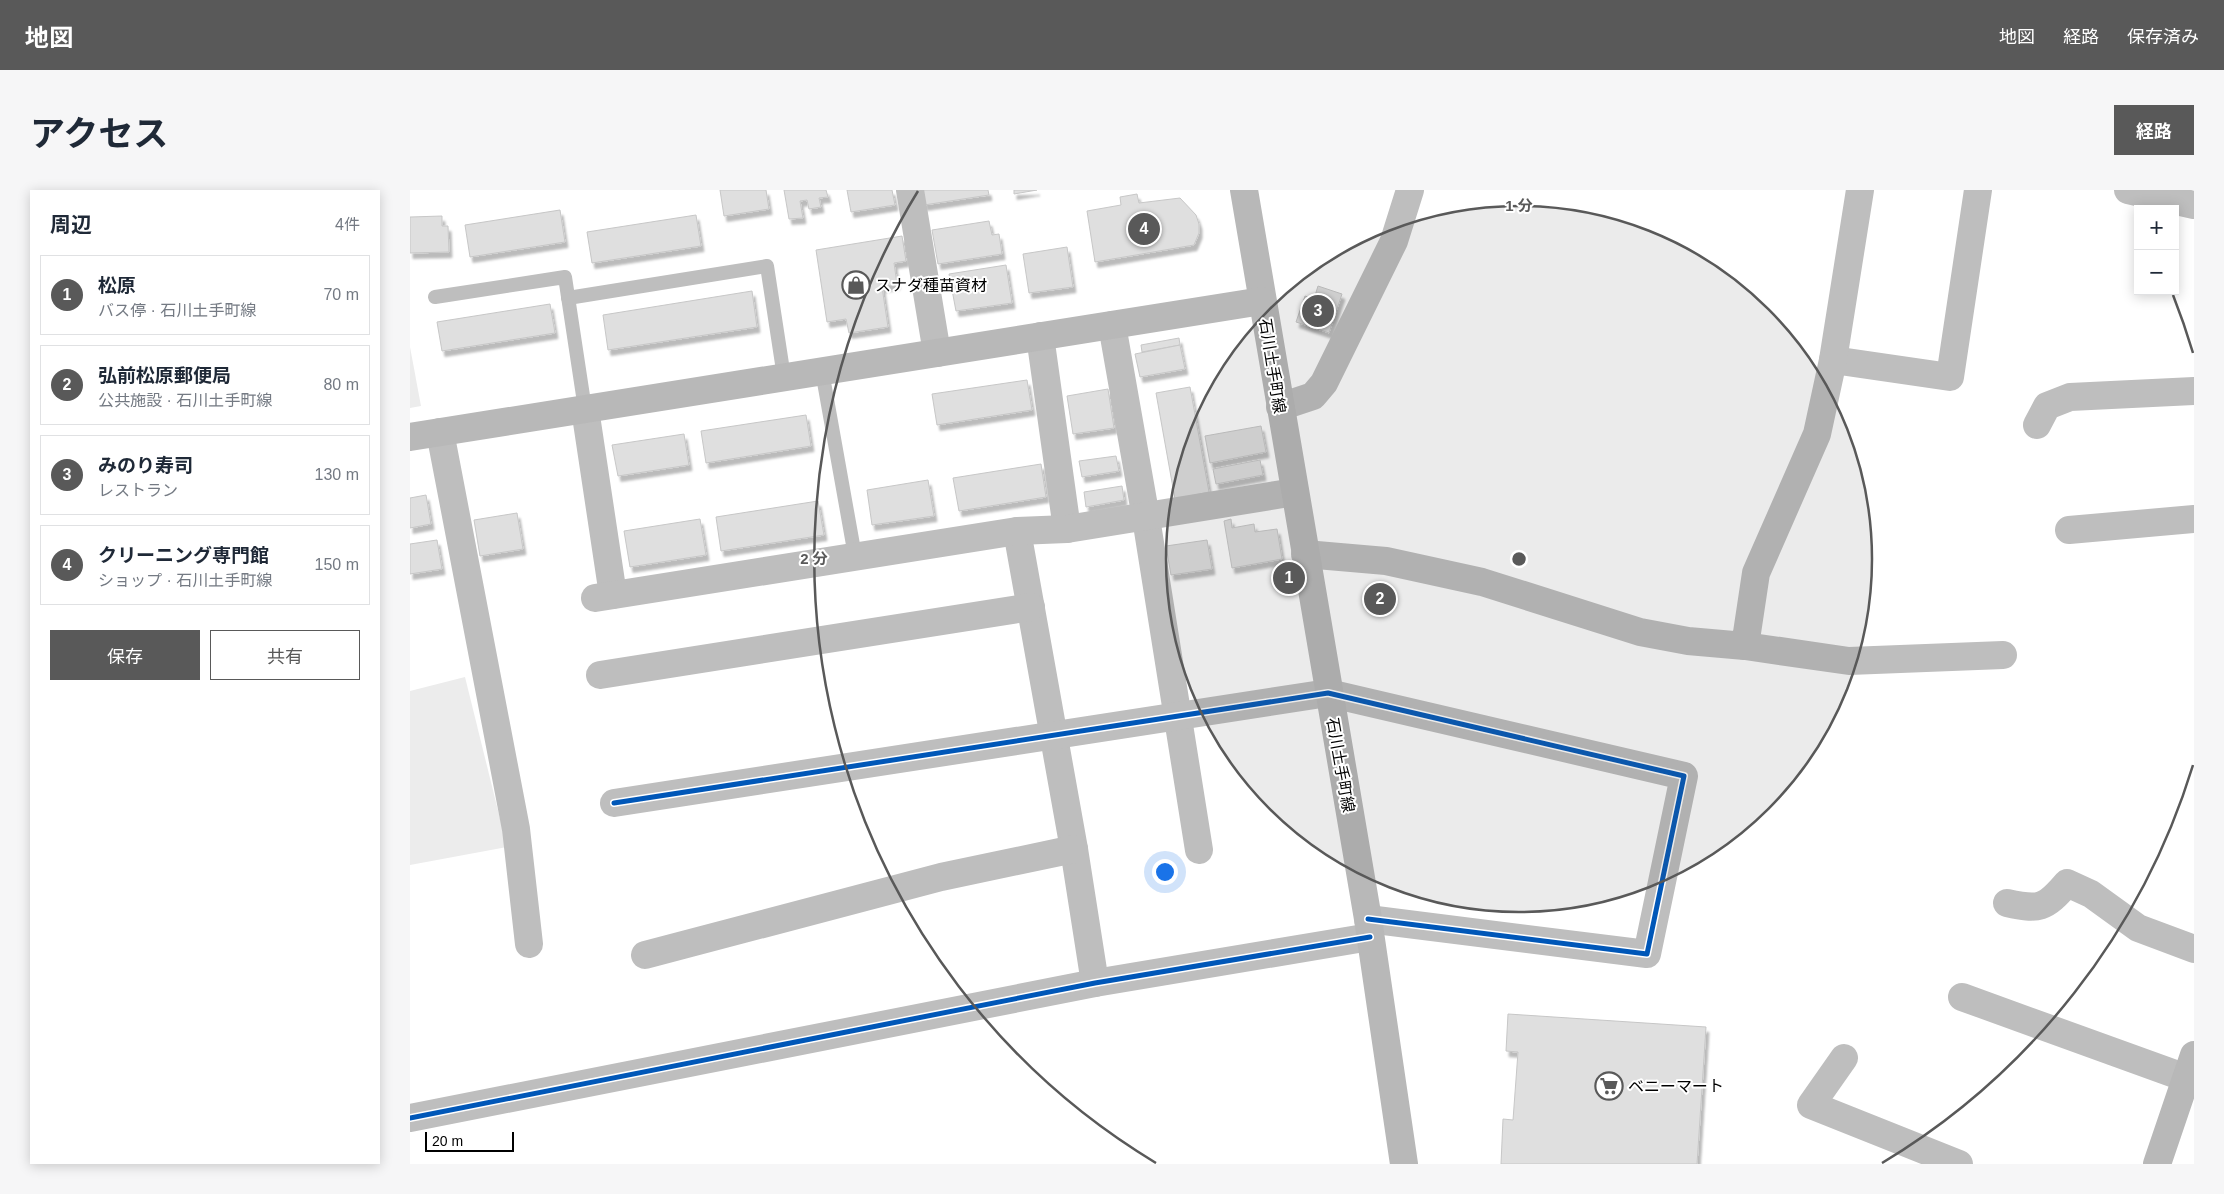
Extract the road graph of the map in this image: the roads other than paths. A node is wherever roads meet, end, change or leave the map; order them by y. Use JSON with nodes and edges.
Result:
{"nodes":[{"id":1,"x":910,"y":190,"type":"edge"},
{"id":2,"x":1244,"y":190,"type":"edge"},
{"id":3,"x":1410,"y":190,"type":"edge"},
{"id":4,"x":1860,"y":190,"type":"edge"},
{"id":5,"x":1978,"y":190,"type":"edge"},
{"id":6,"x":2128,"y":190,"type":"edge"},
{"id":7,"x":2194,"y":206,"type":"edge"},
{"id":8,"x":435,"y":297,"type":"dead end"},
{"id":9,"x":568,"y":298,"type":"junction"},
{"id":10,"x":1262,"y":301,"type":"junction"},
{"id":11,"x":1112,"y":325,"type":"junction"},
{"id":12,"x":1040,"y":336,"type":"junction"},
{"id":13,"x":937,"y":353,"type":"junction"},
{"id":14,"x":1833,"y":360,"type":"junction"},
{"id":15,"x":822,"y":371,"type":"junction"},
{"id":16,"x":784,"y":377,"type":"junction"},
{"id":17,"x":2194,"y":391,"type":"edge"},
{"id":18,"x":1280,"y":407,"type":"junction"},
{"id":19,"x":585,"y":409,"type":"junction"},
{"id":20,"x":2037,"y":425,"type":"dead end"},
{"id":21,"x":440,"y":432,"type":"junction"},
{"id":22,"x":410,"y":437,"type":"edge"},
{"id":23,"x":1295,"y":492,"type":"junction"},
{"id":24,"x":1146,"y":518,"type":"junction"},
{"id":25,"x":2194,"y":519,"type":"edge"},
{"id":26,"x":1067,"y":529,"type":"junction"},
{"id":27,"x":2068,"y":530,"type":"dead end"},
{"id":28,"x":1017,"y":531,"type":"junction"},
{"id":29,"x":1305,"y":554,"type":"junction"},
{"id":30,"x":856,"y":556,"type":"junction"},
{"id":31,"x":1031,"y":607,"type":"junction"},
{"id":32,"x":1745,"y":646,"type":"junction"},
{"id":33,"x":2003,"y":656,"type":"dead end"},
{"id":34,"x":600,"y":675,"type":"dead end"},
{"id":35,"x":1328,"y":693,"type":"junction"},
{"id":36,"x":1176,"y":716,"type":"junction"},
{"id":37,"x":1054,"y":736,"type":"junction"},
{"id":38,"x":614,"y":803,"type":"dead end"},
{"id":39,"x":1074,"y":849,"type":"junction"},
{"id":40,"x":1199,"y":850,"type":"dead end"},
{"id":41,"x":2007,"y":903,"type":"dead end"},
{"id":42,"x":1369,"y":928,"type":"junction"},
{"id":43,"x":529,"y":944,"type":"dead end"},
{"id":44,"x":2194,"y":949,"type":"edge"},
{"id":45,"x":645,"y":954,"type":"dead end"},
{"id":46,"x":1095,"y":983,"type":"junction"},
{"id":47,"x":1962,"y":997,"type":"dead end"},
{"id":48,"x":1844,"y":1058,"type":"dead end"},
{"id":49,"x":2190,"y":1067,"type":"edge"},
{"id":50,"x":410,"y":1118,"type":"edge"},
{"id":51,"x":2161,"y":1163,"type":"edge"},
{"id":52,"x":1404,"y":1164,"type":"edge"},
{"id":53,"x":1959,"y":1164,"type":"edge"}],
"edges":[{"from":1,"to":13,"type":"street"},
{"from":2,"to":10,"type":"main road","name":"石川土手町線"},
{"from":3,"to":18,"type":"street"},
{"from":4,"to":14,"type":"street"},
{"from":5,"to":14,"type":"street"},
{"from":6,"to":7,"type":"street"},
{"from":8,"to":9,"type":"lane"},
{"from":9,"to":16,"type":"lane"},
{"from":9,"to":19,"type":"lane"},
{"from":10,"to":11,"type":"main road"},
{"from":10,"to":18,"type":"main road","name":"石川土手町線"},
{"from":11,"to":12,"type":"main road"},
{"from":11,"to":24,"type":"street"},
{"from":12,"to":13,"type":"main road"},
{"from":12,"to":26,"type":"street"},
{"from":13,"to":15,"type":"main road"},
{"from":14,"to":32,"type":"street"},
{"from":15,"to":16,"type":"main road"},
{"from":15,"to":30,"type":"lane"},
{"from":16,"to":19,"type":"main road"},
{"from":17,"to":20,"type":"street"},
{"from":18,"to":23,"type":"main road","name":"石川土手町線"},
{"from":19,"to":21,"type":"main road"},
{"from":19,"to":30,"type":"street"},
{"from":21,"to":22,"type":"main road"},
{"from":21,"to":43,"type":"street"},
{"from":23,"to":24,"type":"street"},
{"from":23,"to":29,"type":"main road","name":"石川土手町線"},
{"from":24,"to":26,"type":"street"},
{"from":24,"to":36,"type":"street"},
{"from":25,"to":27,"type":"street"},
{"from":26,"to":28,"type":"street"},
{"from":28,"to":30,"type":"street"},
{"from":28,"to":31,"type":"street"},
{"from":29,"to":32,"type":"street"},
{"from":29,"to":35,"type":"main road","name":"石川土手町線"},
{"from":31,"to":34,"type":"street"},
{"from":31,"to":37,"type":"street"},
{"from":32,"to":33,"type":"street"},
{"from":35,"to":36,"type":"street"},
{"from":35,"to":42,"type":"main road","name":"石川土手町線"},
{"from":35,"to":42,"type":"street"},
{"from":36,"to":37,"type":"street"},
{"from":36,"to":40,"type":"street"},
{"from":37,"to":38,"type":"street"},
{"from":37,"to":39,"type":"street"},
{"from":39,"to":45,"type":"street"},
{"from":39,"to":46,"type":"street"},
{"from":41,"to":44,"type":"street"},
{"from":42,"to":46,"type":"street"},
{"from":42,"to":52,"type":"main road","name":"石川土手町線"},
{"from":46,"to":50,"type":"street"},
{"from":47,"to":49,"type":"street"},
{"from":48,"to":53,"type":"street"},
{"from":49,"to":51,"type":"main road"}]}
